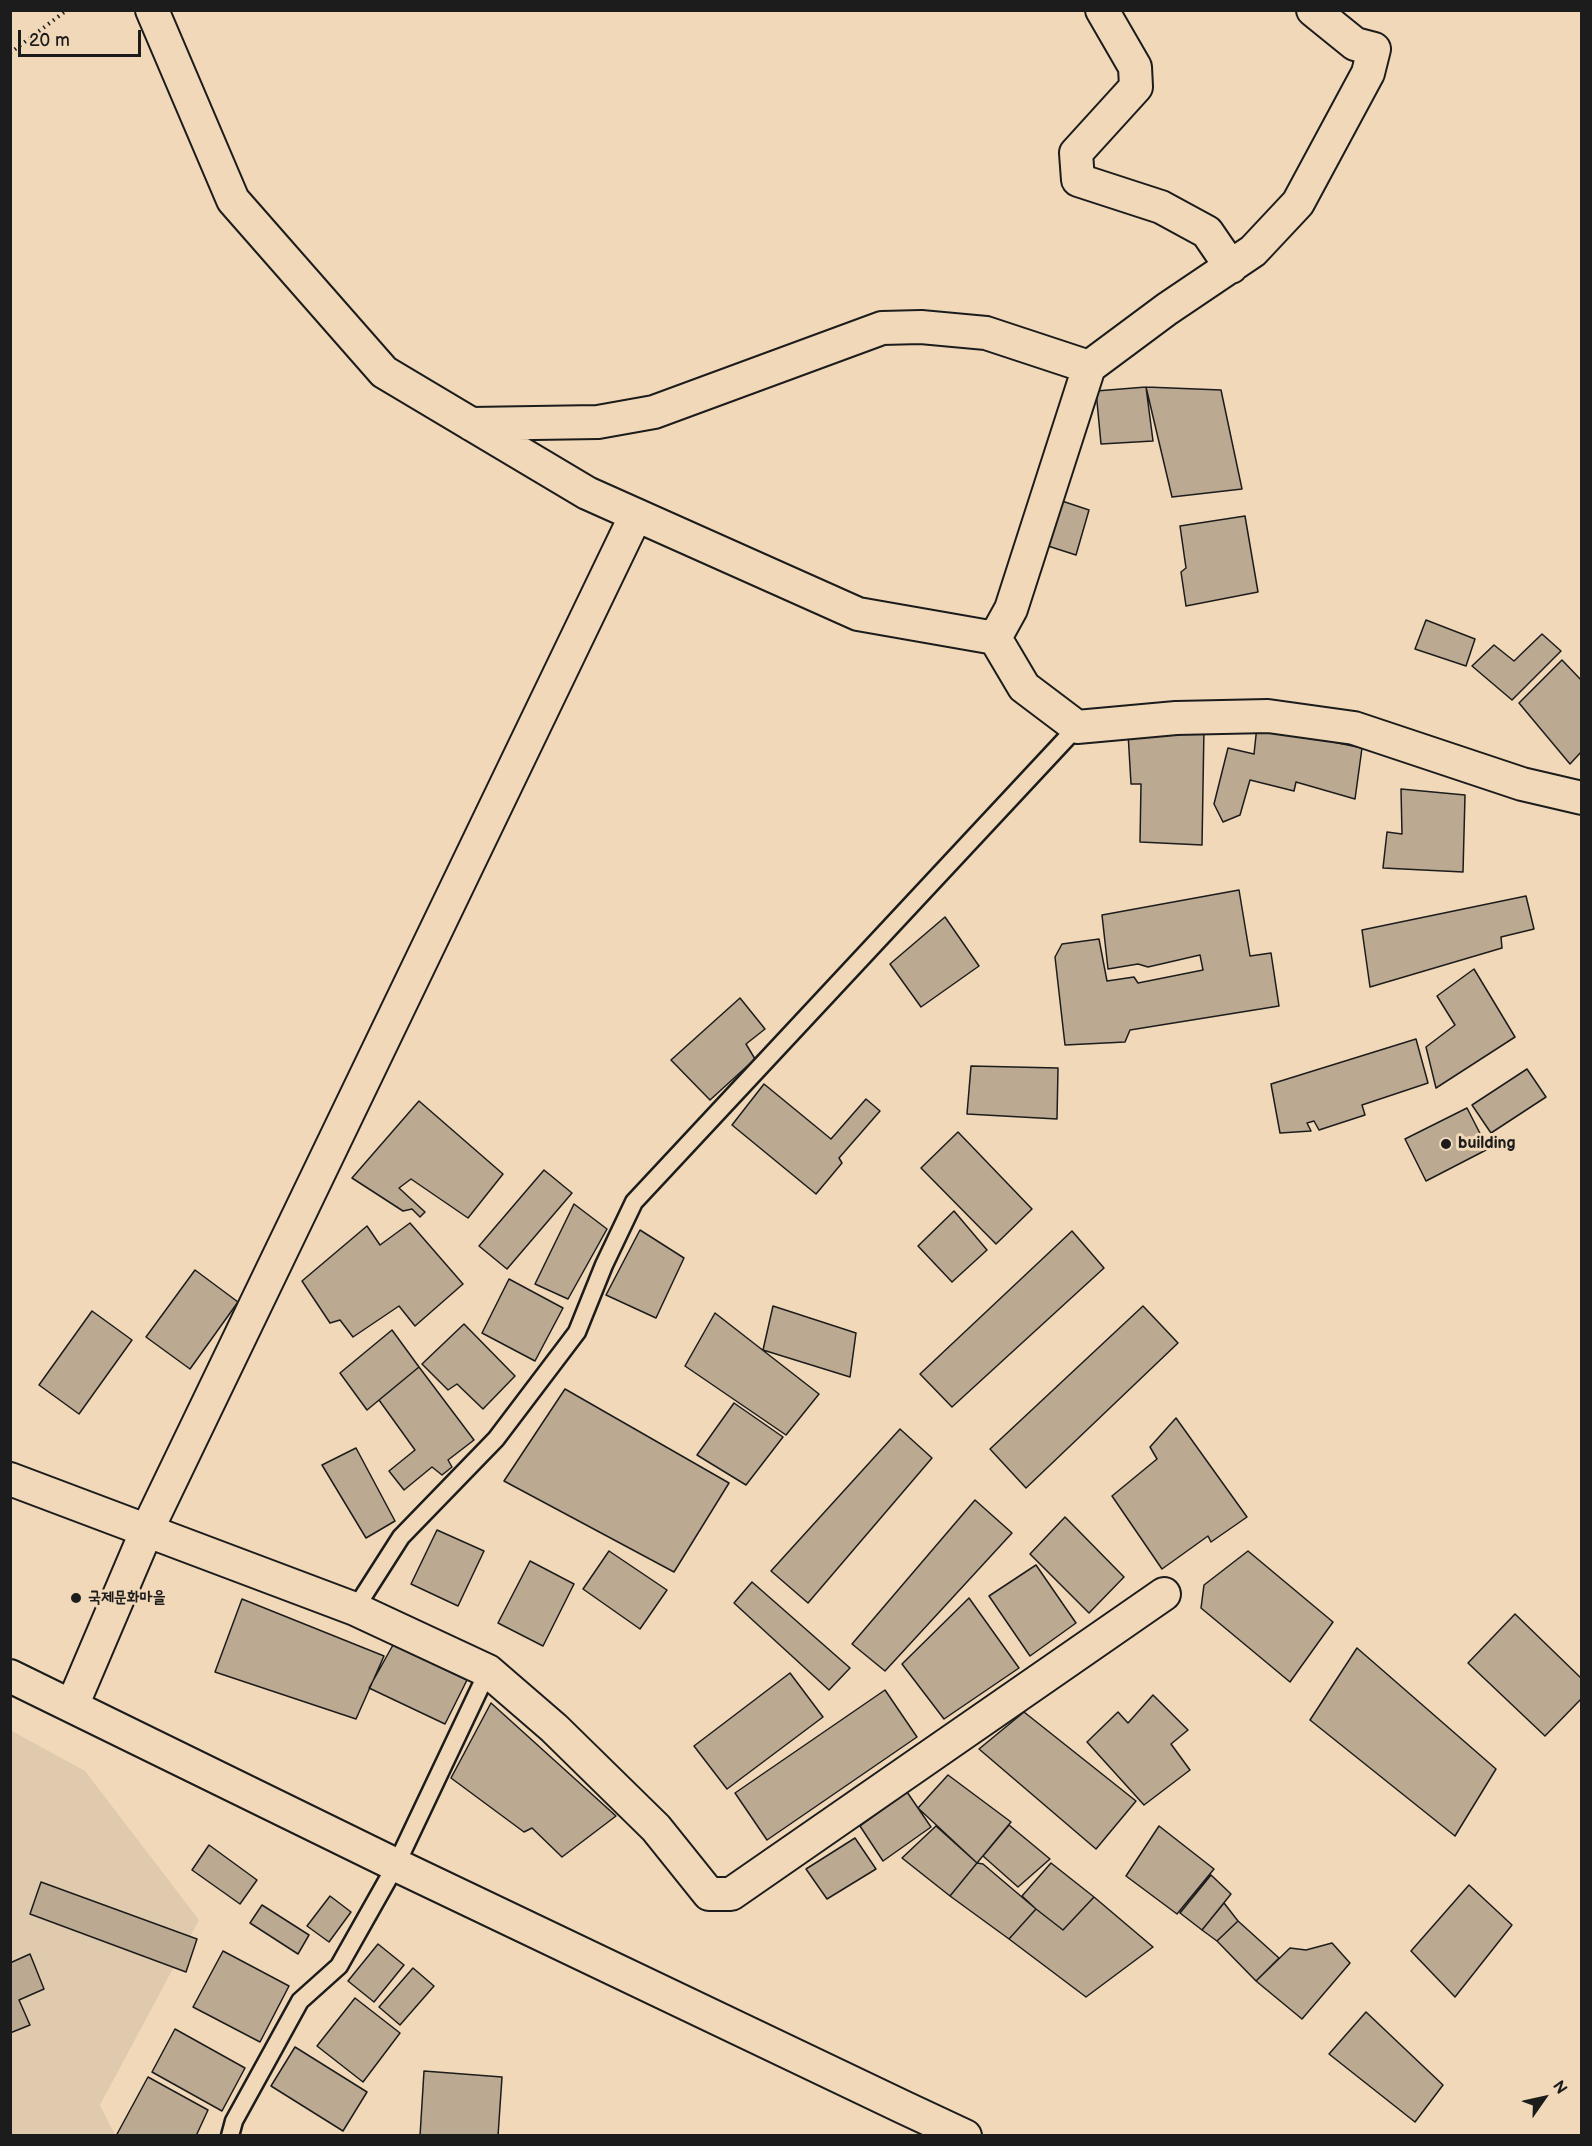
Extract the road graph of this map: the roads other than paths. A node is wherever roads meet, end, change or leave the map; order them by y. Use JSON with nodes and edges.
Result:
{"nodes":[{"id":1,"x":152,"y":10,"type":"edge"},
{"id":2,"x":1102,"y":10,"type":"edge"},
{"id":3,"x":1312,"y":10,"type":"edge"},
{"id":4,"x":1231,"y":267,"type":"junction"},
{"id":5,"x":1089,"y":367,"type":"junction"},
{"id":6,"x":470,"y":424,"type":"junction"},
{"id":7,"x":636,"y":515,"type":"junction"},
{"id":8,"x":996,"y":638,"type":"junction"},
{"id":9,"x":1077,"y":727,"type":"junction"},
{"id":10,"x":1581,"y":798,"type":"edge"},
{"id":11,"x":10,"y":1479,"type":"edge"},
{"id":12,"x":147,"y":1530,"type":"junction"},
{"id":13,"x":1164,"y":1594,"type":"dead end"},
{"id":14,"x":355,"y":1609,"type":"junction"},
{"id":15,"x":488,"y":1671,"type":"junction"},
{"id":16,"x":10,"y":1676,"type":"edge"},
{"id":17,"x":72,"y":1706,"type":"junction"},
{"id":18,"x":396,"y":1865,"type":"junction"},
{"id":19,"x":230,"y":2136,"type":"edge"},
{"id":20,"x":965,"y":2136,"type":"edge"}],
"edges":[{"from":1,"to":6,"type":"street"},
{"from":2,"to":4,"type":"street"},
{"from":3,"to":4,"type":"street"},
{"from":4,"to":5,"type":"street"},
{"from":5,"to":6,"type":"street"},
{"from":5,"to":8,"type":"street"},
{"from":6,"to":7,"type":"street"},
{"from":7,"to":8,"type":"street"},
{"from":7,"to":12,"type":"street"},
{"from":8,"to":9,"type":"street"},
{"from":9,"to":10,"type":"street"},
{"from":9,"to":14,"type":"lane"},
{"from":11,"to":12,"type":"street"},
{"from":12,"to":14,"type":"street"},
{"from":12,"to":17,"type":"street"},
{"from":13,"to":15,"type":"street"},
{"from":14,"to":15,"type":"street"},
{"from":15,"to":18,"type":"lane"},
{"from":16,"to":17,"type":"street"},
{"from":17,"to":18,"type":"street"},
{"from":18,"to":19,"type":"lane"},
{"from":18,"to":20,"type":"street"}]}
